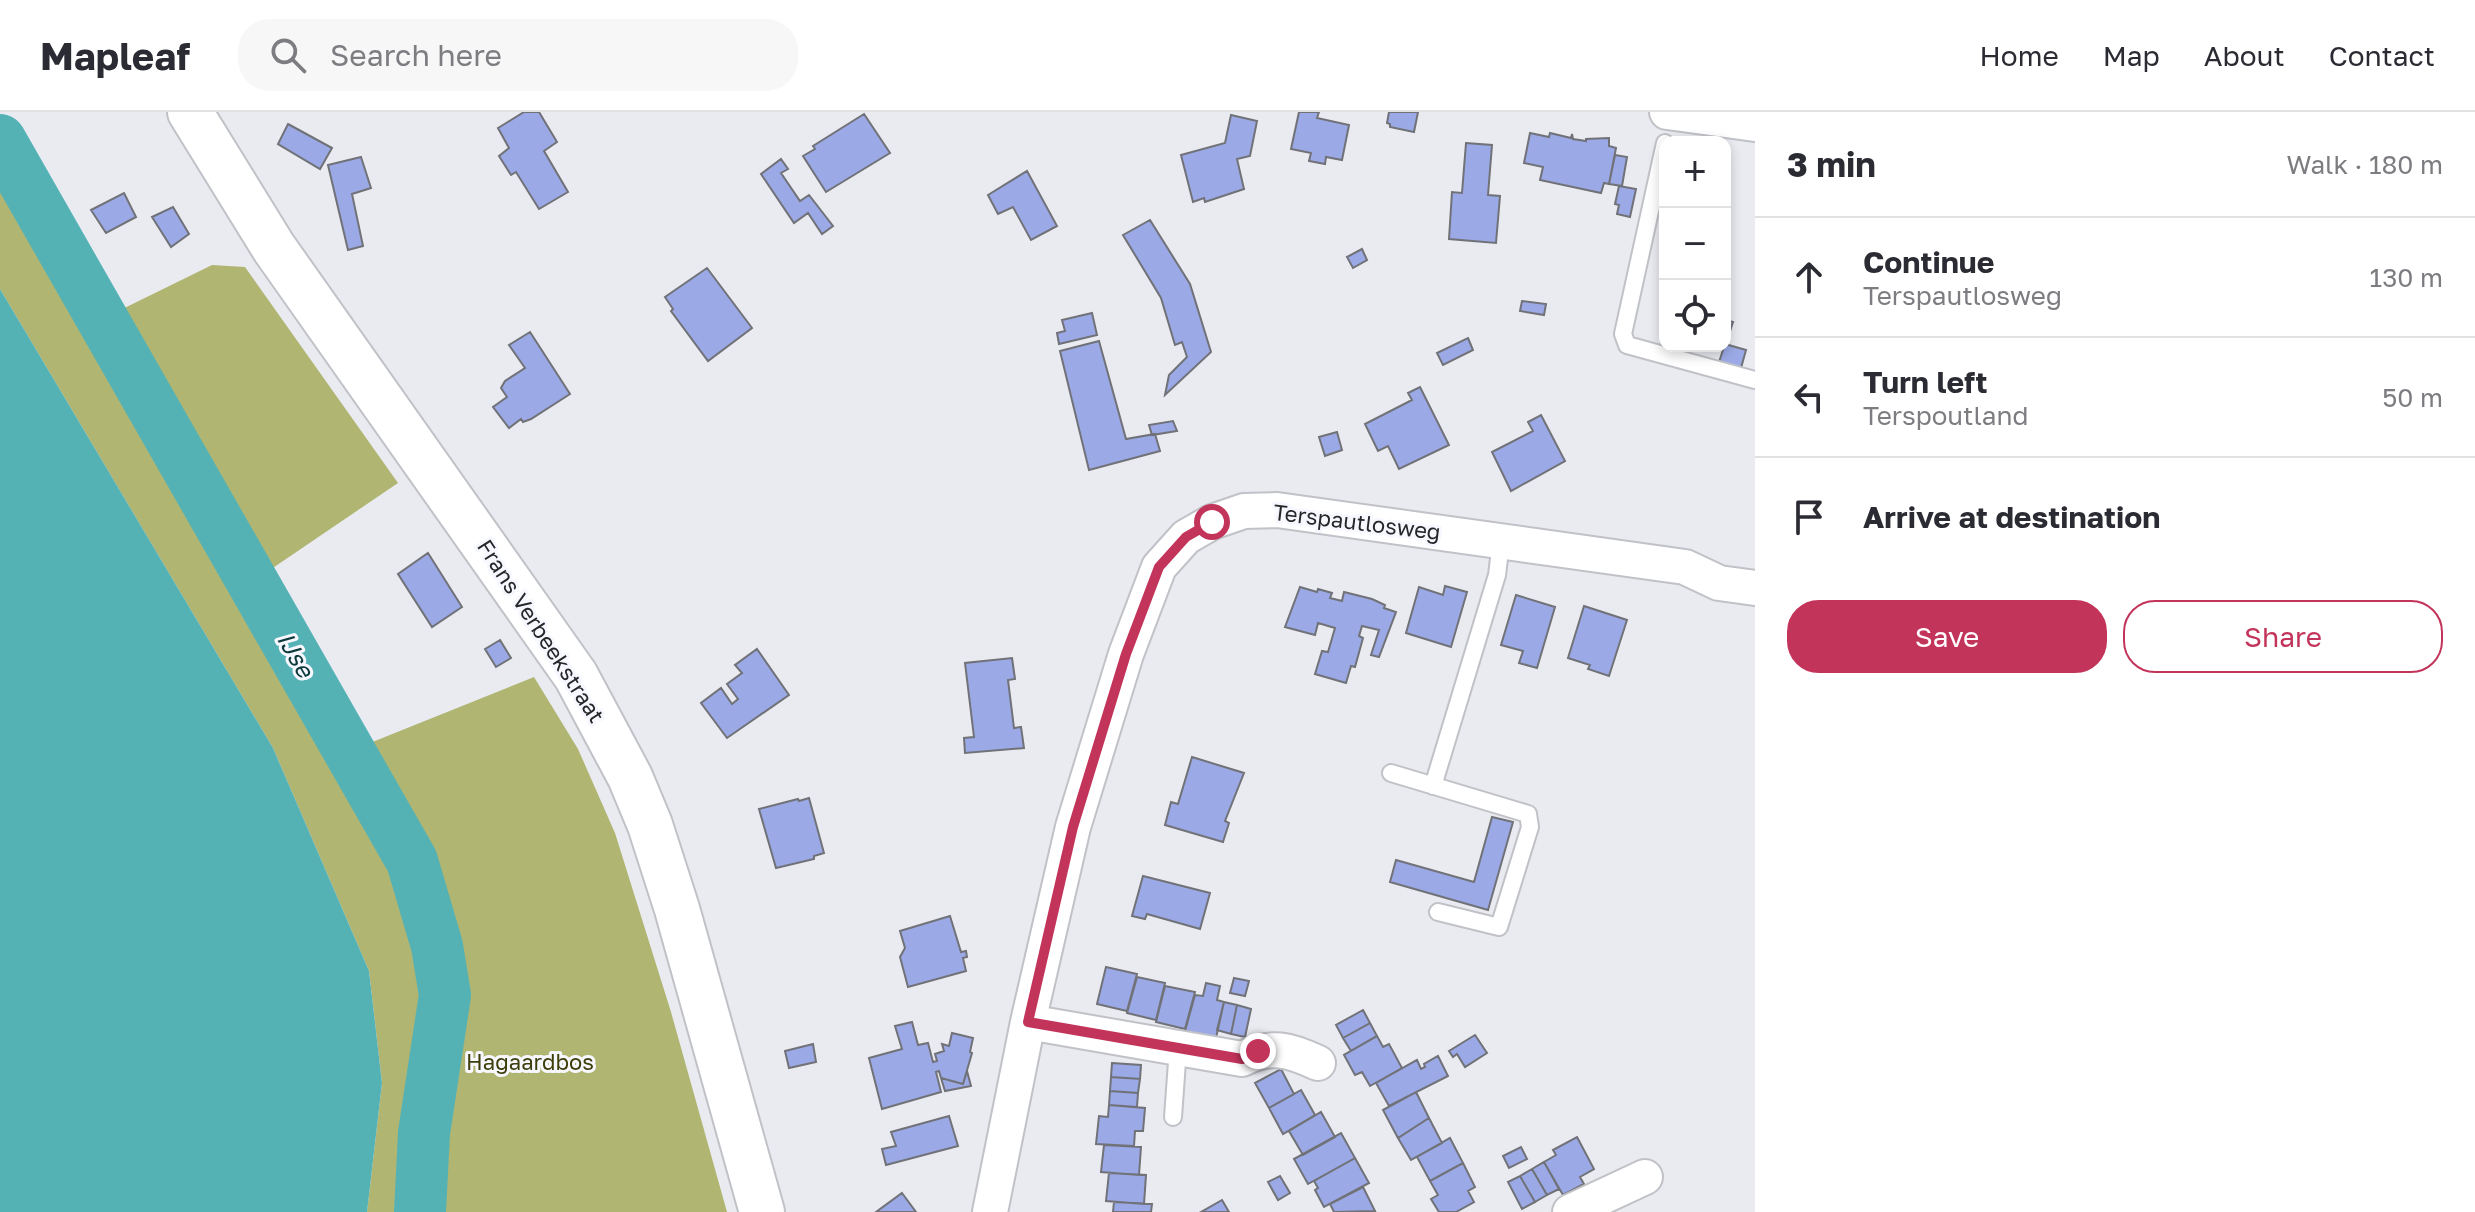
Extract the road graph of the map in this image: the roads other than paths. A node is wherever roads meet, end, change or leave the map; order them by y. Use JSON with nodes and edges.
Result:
{"nodes":[{"id":1,"x":190,"y":112,"type":"edge"},
{"id":2,"x":1670,"y":112,"type":"edge"},
{"id":3,"x":1755,"y":124,"type":"edge"},
{"id":4,"x":1666,"y":136,"type":"edge"},
{"id":5,"x":1659,"y":169,"type":"edge"},
{"id":6,"x":1755,"y":380,"type":"edge"},
{"id":7,"x":1501,"y":542,"type":"junction"},
{"id":8,"x":1755,"y":588,"type":"edge"},
{"id":9,"x":1391,"y":773,"type":"dead end"},
{"id":10,"x":1433,"y":786,"type":"junction"},
{"id":11,"x":1438,"y":912,"type":"dead end"},
{"id":12,"x":1028,"y":1022,"type":"junction"},
{"id":13,"x":1178,"y":1048,"type":"junction"},
{"id":14,"x":1318,"y":1063,"type":"dead end"},
{"id":15,"x":1173,"y":1117,"type":"dead end"},
{"id":16,"x":1645,"y":1177,"type":"dead end"},
{"id":17,"x":762,"y":1212,"type":"edge"},
{"id":18,"x":990,"y":1212,"type":"edge"},
{"id":19,"x":1570,"y":1212,"type":"edge"}],
"edges":[{"from":1,"to":17,"type":"main road","name":"Frans Verbeekstraat"},
{"from":2,"to":3,"type":"street"},
{"from":2,"to":4,"type":"lane"},
{"from":5,"to":6,"type":"lane"},
{"from":7,"to":8,"type":"street","name":"Terspautlosweg"},
{"from":7,"to":10,"type":"lane"},
{"from":7,"to":12,"type":"street","name":"Terspautlosweg"},
{"from":9,"to":10,"type":"lane"},
{"from":10,"to":11,"type":"lane"},
{"from":12,"to":13,"type":"street"},
{"from":12,"to":18,"type":"street","name":"Terspautlosweg"},
{"from":13,"to":14,"type":"street"},
{"from":13,"to":15,"type":"lane"},
{"from":16,"to":19,"type":"street"}]}
